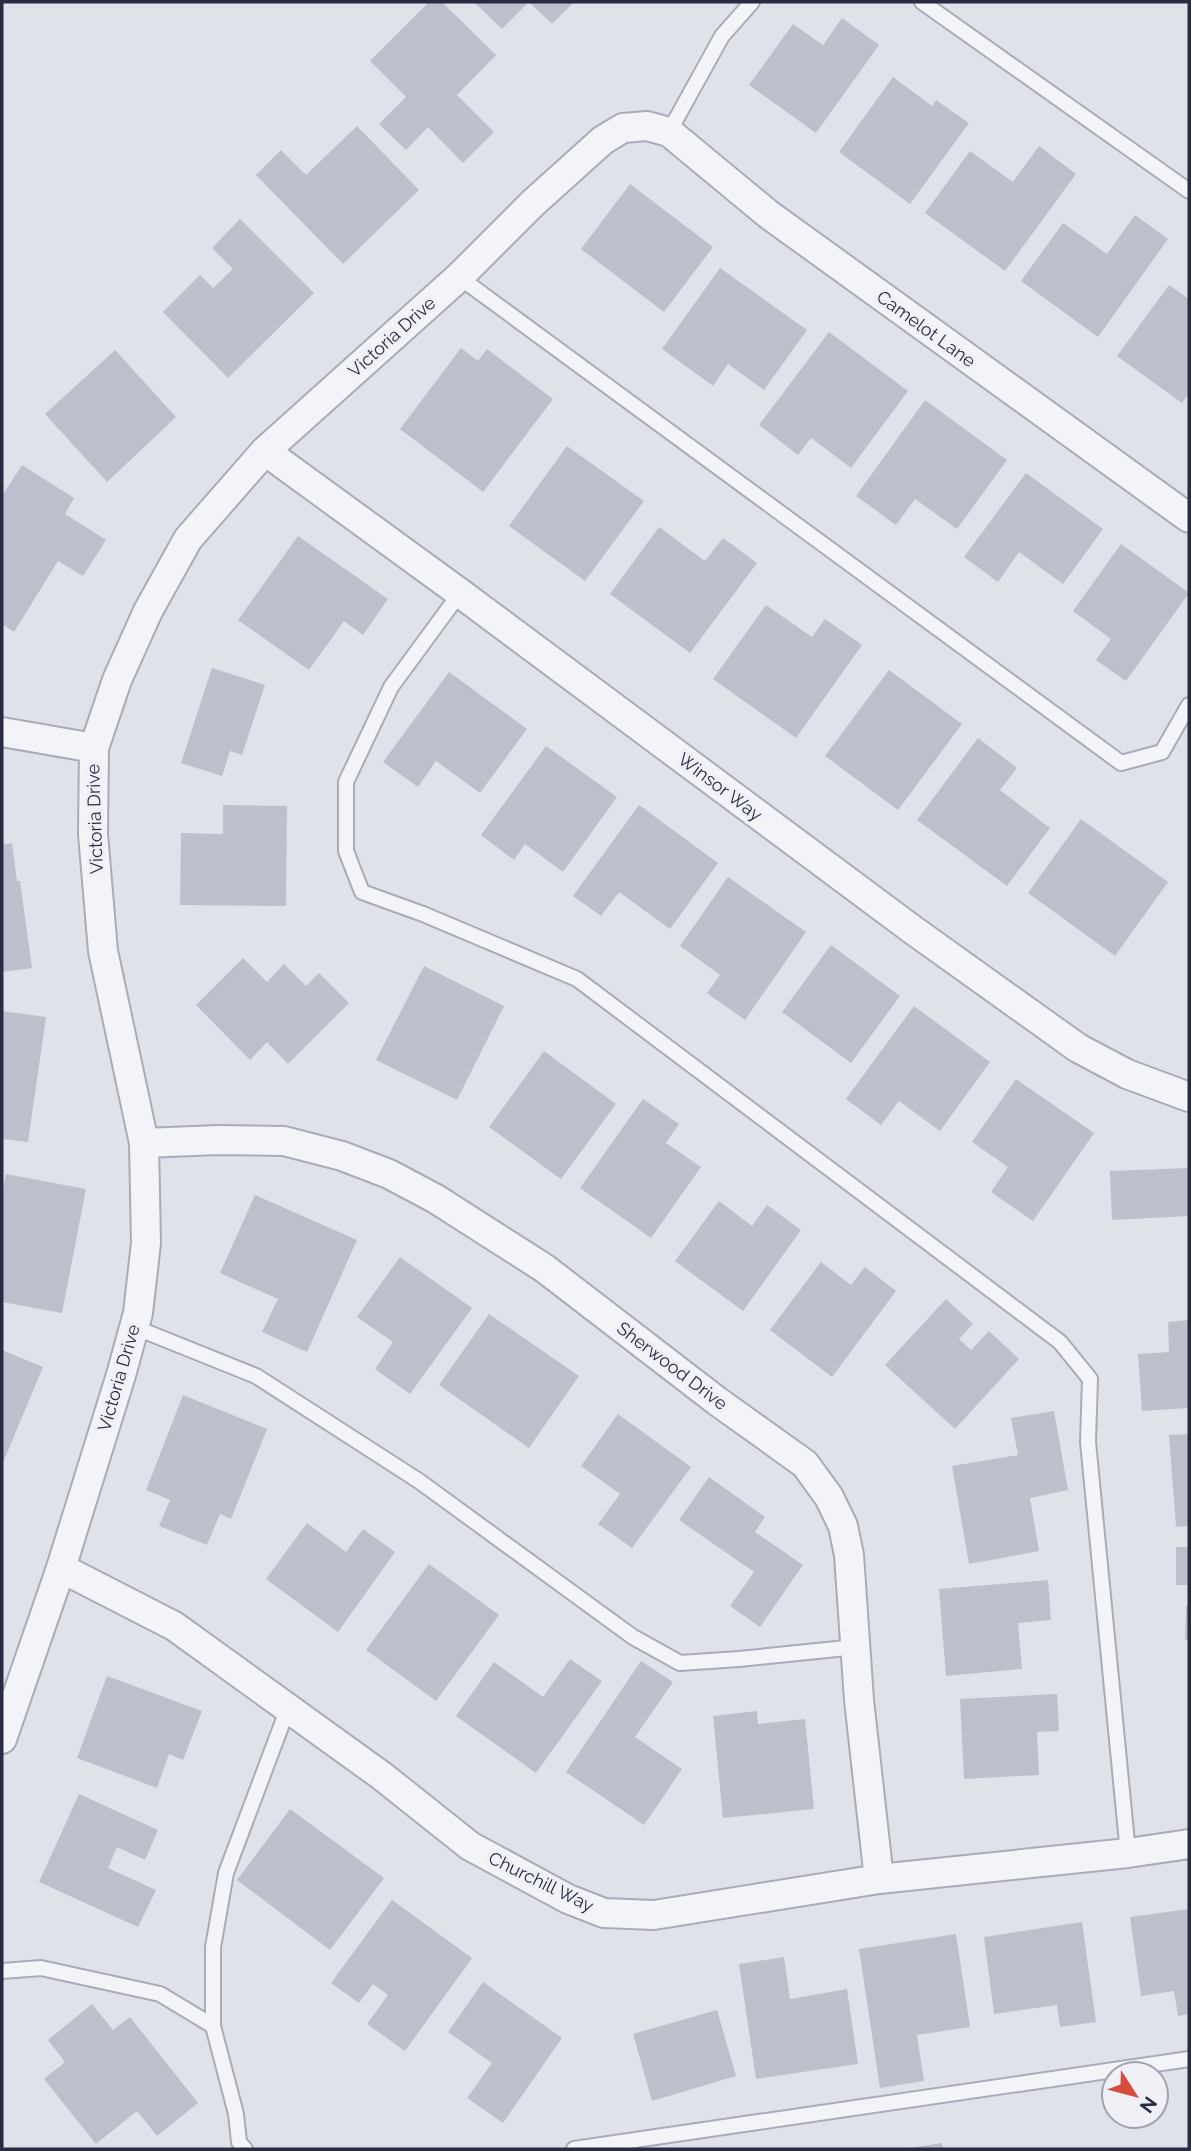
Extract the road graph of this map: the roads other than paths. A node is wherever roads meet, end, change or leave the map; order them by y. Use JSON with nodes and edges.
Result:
{"nodes":[{"id":1,"x":752,"y":2,"type":"edge"},
{"id":2,"x":922,"y":2,"type":"edge"},
{"id":3,"x":669,"y":132,"type":"junction"},
{"id":4,"x":1189,"y":191,"type":"edge"},
{"id":5,"x":459,"y":277,"type":"junction"},
{"id":6,"x":265,"y":451,"type":"junction"},
{"id":7,"x":1189,"y":518,"type":"edge"},
{"id":8,"x":460,"y":593,"type":"junction"},
{"id":9,"x":1189,"y":705,"type":"edge"},
{"id":10,"x":2,"y":732,"type":"edge"},
{"id":11,"x":94,"y":748,"type":"junction"},
{"id":12,"x":1189,"y":1097,"type":"edge"},
{"id":13,"x":144,"y":1143,"type":"junction"},
{"id":14,"x":134,"y":1327,"type":"junction"},
{"id":15,"x":61,"y":1568,"type":"junction"},
{"id":16,"x":856,"y":1647,"type":"junction"},
{"id":17,"x":288,"y":1708,"type":"junction"},
{"id":18,"x":2,"y":1739,"type":"edge"},
{"id":19,"x":1189,"y":1844,"type":"edge"},
{"id":20,"x":1128,"y":1853,"type":"junction"},
{"id":21,"x":879,"y":1879,"type":"junction"},
{"id":22,"x":2,"y":1971,"type":"edge"},
{"id":23,"x":213,"y":2026,"type":"junction"},
{"id":24,"x":1189,"y":2059,"type":"edge"},
{"id":25,"x":245,"y":2149,"type":"edge"},
{"id":26,"x":574,"y":2149,"type":"edge"}],
"edges":[{"from":1,"to":3,"type":"lane"},
{"from":2,"to":4,"type":"lane"},
{"from":3,"to":5,"type":"street","name":"Victoria Drive"},
{"from":3,"to":7,"type":"street","name":"Camelot Lane"},
{"from":5,"to":6,"type":"street","name":"Victoria Drive"},
{"from":5,"to":9,"type":"lane"},
{"from":6,"to":8,"type":"street","name":"Winsor Way"},
{"from":6,"to":11,"type":"street","name":"Victoria Drive"},
{"from":8,"to":12,"type":"street","name":"Winsor Way"},
{"from":8,"to":20,"type":"lane"},
{"from":10,"to":11,"type":"street"},
{"from":11,"to":13,"type":"street","name":"Victoria Drive"},
{"from":13,"to":14,"type":"street","name":"Victoria Drive"},
{"from":13,"to":16,"type":"street","name":"Sherwood Drive"},
{"from":14,"to":15,"type":"street","name":"Victoria Drive"},
{"from":14,"to":16,"type":"lane"},
{"from":15,"to":17,"type":"street","name":"Churchill Way"},
{"from":15,"to":18,"type":"street","name":"Victoria Drive"},
{"from":16,"to":21,"type":"street","name":"Sherwood Drive"},
{"from":17,"to":21,"type":"street","name":"Churchill Way"},
{"from":17,"to":23,"type":"lane"},
{"from":19,"to":20,"type":"street","name":"Churchill Way"},
{"from":20,"to":21,"type":"street","name":"Churchill Way"},
{"from":22,"to":23,"type":"lane"},
{"from":23,"to":25,"type":"lane"},
{"from":24,"to":26,"type":"lane"}]}
